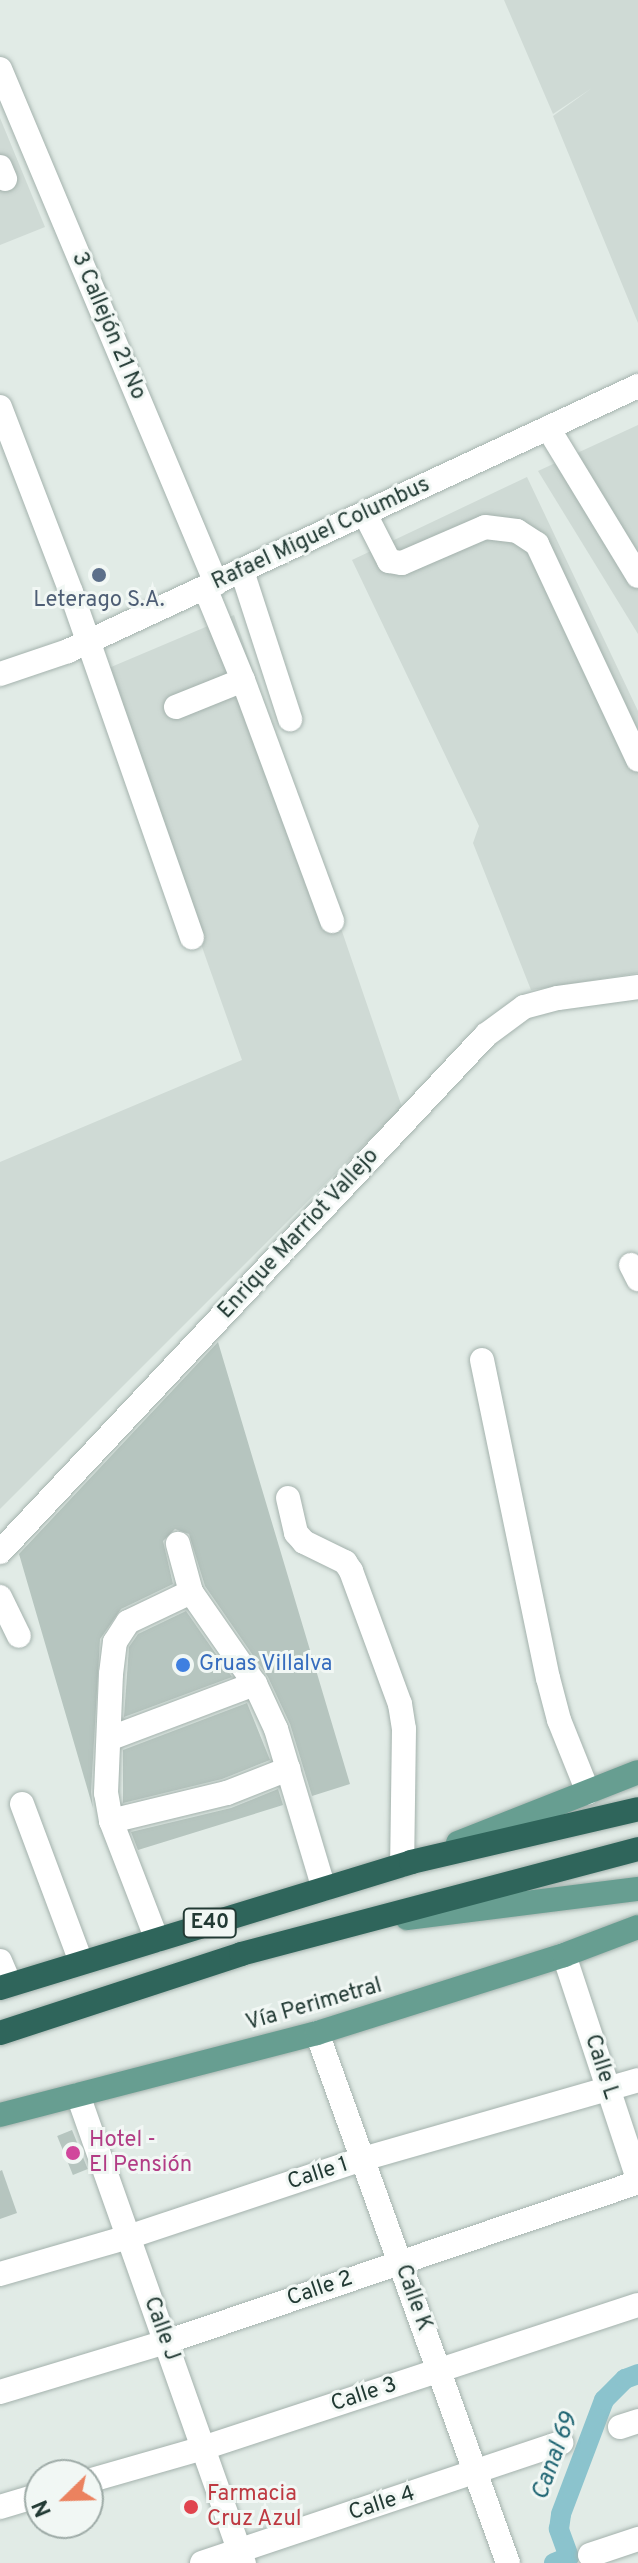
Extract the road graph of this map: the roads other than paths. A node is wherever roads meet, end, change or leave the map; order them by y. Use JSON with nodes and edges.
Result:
{"nodes":[{"id":1,"x":0,"y":69,"type":"edge"},
{"id":2,"x":638,"y":386,"type":"edge"},
{"id":3,"x":0,"y":407,"type":"edge"},
{"id":4,"x":548,"y":428,"type":"junction"},
{"id":5,"x":365,"y":514,"type":"junction"},
{"id":6,"x":242,"y":571,"type":"junction"},
{"id":7,"x":638,"y":576,"type":"edge"},
{"id":8,"x":211,"y":585,"type":"junction"},
{"id":9,"x":88,"y":642,"type":"junction"},
{"id":10,"x":0,"y":674,"type":"edge"},
{"id":11,"x":243,"y":680,"type":"junction"},
{"id":12,"x":176,"y":707,"type":"dead end"},
{"id":13,"x":290,"y":719,"type":"dead end"},
{"id":14,"x":638,"y":760,"type":"edge"},
{"id":15,"x":332,"y":921,"type":"dead end"},
{"id":16,"x":192,"y":937,"type":"dead end"},
{"id":17,"x":638,"y":987,"type":"edge"},
{"id":18,"x":482,"y":1360,"type":"dead end"},
{"id":19,"x":288,"y":1498,"type":"dead end"},
{"id":20,"x":178,"y":1544,"type":"dead end"},
{"id":21,"x":0,"y":1552,"type":"edge"},
{"id":22,"x":191,"y":1592,"type":"junction"},
{"id":23,"x":0,"y":1597,"type":"edge"},
{"id":24,"x":19,"y":1636,"type":"dead end"},
{"id":25,"x":255,"y":1684,"type":"junction"},
{"id":26,"x":111,"y":1738,"type":"junction"},
{"id":27,"x":288,"y":1769,"type":"junction"},
{"id":28,"x":638,"y":1772,"type":"edge"},
{"id":29,"x":588,"y":1792,"type":"junction"},
{"id":30,"x":22,"y":1804,"type":"dead end"},
{"id":31,"x":638,"y":1809,"type":"edge"},
{"id":32,"x":111,"y":1821,"type":"junction"},
{"id":33,"x":638,"y":1849,"type":"edge"},
{"id":34,"x":406,"y":1864,"type":"junction"},
{"id":35,"x":324,"y":1889,"type":"junction"},
{"id":36,"x":638,"y":1889,"type":"edge"},
{"id":37,"x":345,"y":1925,"type":"junction"},
{"id":38,"x":638,"y":1927,"type":"edge"},
{"id":39,"x":157,"y":1940,"type":"junction"},
{"id":40,"x":564,"y":1955,"type":"junction"},
{"id":41,"x":0,"y":1961,"type":"edge"},
{"id":42,"x":81,"y":1962,"type":"junction"},
{"id":43,"x":5,"y":1986,"type":"edge"},
{"id":44,"x":0,"y":2033,"type":"edge"},
{"id":45,"x":317,"y":2033,"type":"junction"},
{"id":46,"x":638,"y":2080,"type":"edge"},
{"id":47,"x":608,"y":2086,"type":"junction"},
{"id":48,"x":78,"y":2095,"type":"junction"},
{"id":49,"x":0,"y":2115,"type":"edge"},
{"id":50,"x":363,"y":2159,"type":"junction"},
{"id":51,"x":638,"y":2181,"type":"edge"},
{"id":52,"x":128,"y":2237,"type":"junction"},
{"id":53,"x":400,"y":2262,"type":"junction"},
{"id":54,"x":0,"y":2274,"type":"edge"},
{"id":55,"x":638,"y":2305,"type":"edge"},
{"id":56,"x":166,"y":2342,"type":"junction"},
{"id":57,"x":439,"y":2370,"type":"junction"},
{"id":58,"x":0,"y":2392,"type":"edge"},
{"id":59,"x":561,"y":2443,"type":"dead end"},
{"id":60,"x":203,"y":2448,"type":"junction"},
{"id":61,"x":476,"y":2473,"type":"junction"},
{"id":62,"x":104,"y":2476,"type":"edge"},
{"id":63,"x":24,"y":2500,"type":"edge"},
{"id":64,"x":0,"y":2507,"type":"edge"},
{"id":65,"x":638,"y":2539,"type":"edge"},
{"id":66,"x":590,"y":2555,"type":"dead end"},
{"id":67,"x":242,"y":2557,"type":"edge"},
{"id":68,"x":508,"y":2562,"type":"edge"},
{"id":69,"x":202,"y":2563,"type":"edge"}],
"edges":[{"from":1,"to":8,"type":"street","name":"3 Callejón 21 No"},
{"from":2,"to":4,"type":"street","name":"Rafael Miguel Columbus"},
{"from":3,"to":9,"type":"street"},
{"from":4,"to":5,"type":"street","name":"Rafael Miguel Columbus"},
{"from":4,"to":7,"type":"street"},
{"from":5,"to":6,"type":"street","name":"Rafael Miguel Columbus"},
{"from":5,"to":14,"type":"street"},
{"from":6,"to":8,"type":"street","name":"Rafael Miguel Columbus"},
{"from":6,"to":13,"type":"street"},
{"from":8,"to":9,"type":"street","name":"Rafael Miguel Columbus"},
{"from":8,"to":11,"type":"street","name":"3 Callejón 21 No"},
{"from":9,"to":10,"type":"street","name":"Rafael Miguel Columbus"},
{"from":9,"to":16,"type":"street"},
{"from":11,"to":12,"type":"street"},
{"from":11,"to":15,"type":"street","name":"3 Callejón 21 No"},
{"from":17,"to":21,"type":"street","name":"Enrique Marriot Vallejo"},
{"from":18,"to":29,"type":"street"},
{"from":19,"to":34,"type":"street"},
{"from":20,"to":22,"type":"street"},
{"from":22,"to":25,"type":"street"},
{"from":22,"to":26,"type":"street"},
{"from":23,"to":24,"type":"street"},
{"from":25,"to":26,"type":"street"},
{"from":25,"to":27,"type":"street"},
{"from":26,"to":32,"type":"street"},
{"from":27,"to":32,"type":"street"},
{"from":27,"to":35,"type":"street"},
{"from":28,"to":29,"type":"main road"},
{"from":29,"to":34,"type":"main road"},
{"from":30,"to":42,"type":"street"},
{"from":31,"to":34,"type":"highway","number":"E40"},
{"from":32,"to":39,"type":"street"},
{"from":33,"to":37,"type":"highway","number":"E40"},
{"from":34,"to":35,"type":"highway","number":"E40"},
{"from":35,"to":39,"type":"highway","number":"E40"},
{"from":36,"to":37,"type":"main road"},
{"from":37,"to":44,"type":"highway","number":"E40"},
{"from":38,"to":40,"type":"main road","name":"Vía Perimetral"},
{"from":39,"to":42,"type":"highway","number":"E40"},
{"from":40,"to":45,"type":"main road","name":"Vía Perimetral"},
{"from":40,"to":47,"type":"street","name":"Calle L"},
{"from":41,"to":43,"type":"street"},
{"from":42,"to":43,"type":"highway","number":"E40"},
{"from":45,"to":48,"type":"main road","name":"Vía Perimetral"},
{"from":45,"to":50,"type":"street","name":"Calle K"},
{"from":46,"to":47,"type":"street","name":"Calle 1"},
{"from":47,"to":50,"type":"street","name":"Calle 1"},
{"from":47,"to":51,"type":"street","name":"Calle L"},
{"from":48,"to":49,"type":"main road","name":"Vía Perimetral"},
{"from":48,"to":52,"type":"street","name":"Calle J"},
{"from":50,"to":52,"type":"street","name":"Calle 1"},
{"from":50,"to":53,"type":"street","name":"Calle K"},
{"from":51,"to":53,"type":"street","name":"Calle 2"},
{"from":52,"to":54,"type":"street","name":"Calle 1"},
{"from":52,"to":56,"type":"street","name":"Calle J"},
{"from":53,"to":56,"type":"street","name":"Calle 2"},
{"from":53,"to":57,"type":"street","name":"Calle K"},
{"from":55,"to":57,"type":"street","name":"Calle 3"},
{"from":56,"to":58,"type":"street","name":"Calle 2"},
{"from":56,"to":60,"type":"street","name":"Calle J"},
{"from":57,"to":60,"type":"street","name":"Calle 3"},
{"from":57,"to":61,"type":"street","name":"Calle K"},
{"from":59,"to":61,"type":"street","name":"Calle 4"},
{"from":60,"to":62,"type":"street","name":"Calle 3"},
{"from":60,"to":67,"type":"street","name":"Calle J"},
{"from":61,"to":67,"type":"street","name":"Calle 4"},
{"from":61,"to":68,"type":"street","name":"Calle K"},
{"from":63,"to":64,"type":"street"},
{"from":65,"to":66,"type":"street"},
{"from":67,"to":69,"type":"street","name":"Calle 4"}]}
